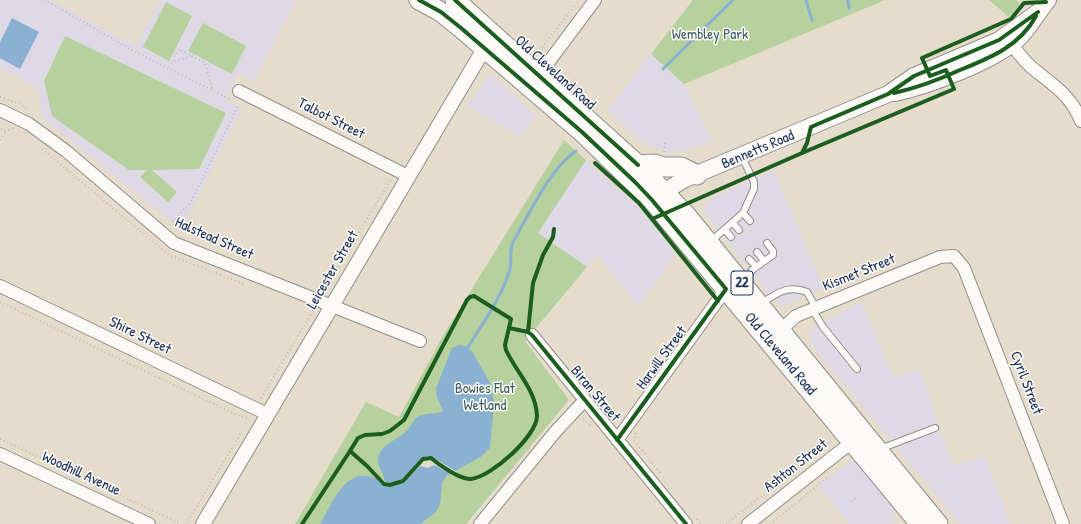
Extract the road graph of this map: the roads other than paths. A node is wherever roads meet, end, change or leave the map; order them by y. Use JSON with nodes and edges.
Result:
{"nodes":[{"id":1,"x":419,"y":0,"type":"edge"},
{"id":2,"x":455,"y":0,"type":"edge"},
{"id":3,"x":595,"y":0,"type":"edge"},
{"id":4,"x":1043,"y":6,"type":"edge"},
{"id":5,"x":1008,"y":40,"type":"junction"},
{"id":6,"x":492,"y":43,"type":"junction"},
{"id":7,"x":538,"y":74,"type":"junction"},
{"id":8,"x":236,"y":95,"type":"road end"},
{"id":9,"x":1,"y":112,"type":"edge"},
{"id":10,"x":1081,"y":121,"type":"edge"},
{"id":11,"x":742,"y":157,"type":"junction"},
{"id":12,"x":638,"y":165,"type":"junction"},
{"id":13,"x":697,"y":175,"type":"junction"},
{"id":14,"x":408,"y":176,"type":"junction"},
{"id":15,"x":658,"y":195,"type":"junction"},
{"id":16,"x":743,"y":213,"type":"junction"},
{"id":17,"x":750,"y":221,"type":"dead end"},
{"id":18,"x":733,"y":223,"type":"junction"},
{"id":19,"x":725,"y":230,"type":"junction"},
{"id":20,"x":739,"y":230,"type":"dead end"},
{"id":21,"x":731,"y":237,"type":"dead end"},
{"id":22,"x":709,"y":243,"type":"junction"},
{"id":23,"x":767,"y":243,"type":"dead end"},
{"id":24,"x":757,"y":252,"type":"dead end"},
{"id":25,"x":954,"y":256,"type":"joint"},
{"id":26,"x":749,"y":258,"type":"dead end"},
{"id":27,"x":764,"y":261,"type":"junction"},
{"id":28,"x":756,"y":266,"type":"junction"},
{"id":29,"x":0,"y":286,"type":"edge"},
{"id":30,"x":735,"y":287,"type":"junction"},
{"id":31,"x":759,"y":304,"type":"junction"},
{"id":32,"x":332,"y":305,"type":"junction"},
{"id":33,"x":814,"y":309,"type":"junction"},
{"id":34,"x":781,"y":330,"type":"junction"},
{"id":35,"x":532,"y":335,"type":"dead end"},
{"id":36,"x":420,"y":341,"type":"dead end"},
{"id":37,"x":857,"y":369,"type":"dead end"},
{"id":38,"x":584,"y":401,"type":"junction"},
{"id":39,"x":267,"y":414,"type":"junction"},
{"id":40,"x":935,"y":428,"type":"dead end"},
{"id":41,"x":859,"y":437,"type":"junction"},
{"id":42,"x":617,"y":440,"type":"junction"},
{"id":43,"x":879,"y":450,"type":"junction"},
{"id":44,"x":0,"y":454,"type":"edge"},
{"id":45,"x":691,"y":521,"type":"edge"},
{"id":46,"x":149,"y":524,"type":"edge"},
{"id":47,"x":203,"y":524,"type":"edge"},
{"id":48,"x":480,"y":524,"type":"edge"},
{"id":49,"x":748,"y":524,"type":"edge"},
{"id":50,"x":920,"y":524,"type":"edge"},
{"id":51,"x":938,"y":524,"type":"edge"},
{"id":52,"x":1064,"y":524,"type":"edge"}],
"edges":[{"from":1,"to":6,"type":"highway","name":"Old Cleveland Road","number":"22"},
{"from":2,"to":6,"type":"highway","name":"Old Cleveland Road","number":"22"},
{"from":3,"to":7,"type":"street"},
{"from":4,"to":5,"type":"main road","name":"Bennetts Road"},
{"from":5,"to":10,"type":"street"},
{"from":5,"to":11,"type":"main road","name":"Bennetts Road"},
{"from":6,"to":7,"type":"highway","name":"Old Cleveland Road","number":"22"},
{"from":6,"to":14,"type":"street","name":"Leicester Street"},
{"from":6,"to":15,"type":"highway","name":"Old Cleveland Road","number":"22"},
{"from":7,"to":12,"type":"highway","name":"Old Cleveland Road","number":"22"},
{"from":8,"to":14,"type":"street","name":"Talbot Street"},
{"from":9,"to":32,"type":"street","name":"Halstead Street"},
{"from":11,"to":13,"type":"main road","name":"Bennetts Road"},
{"from":11,"to":16,"type":"lane"},
{"from":12,"to":13,"type":"highway"},
{"from":12,"to":15,"type":"highway","name":"Old Cleveland Road","number":"22"},
{"from":13,"to":15,"type":"main road","name":"Bennetts Road"},
{"from":14,"to":32,"type":"street","name":"Leicester Street"},
{"from":15,"to":22,"type":"highway","name":"Old Cleveland Road","number":"22"},
{"from":15,"to":30,"type":"highway","name":"Old Cleveland Road","number":"22"},
{"from":16,"to":17,"type":"lane"},
{"from":16,"to":18,"type":"lane"},
{"from":18,"to":19,"type":"lane"},
{"from":18,"to":20,"type":"lane"},
{"from":19,"to":21,"type":"lane"},
{"from":19,"to":22,"type":"lane"},
{"from":22,"to":30,"type":"highway","name":"Old Cleveland Road","number":"22"},
{"from":23,"to":27,"type":"lane"},
{"from":24,"to":27,"type":"lane"},
{"from":25,"to":33,"type":"street","name":"Kismet Street"},
{"from":25,"to":52,"type":"street","name":"Cyril Street"},
{"from":26,"to":28,"type":"lane"},
{"from":27,"to":28,"type":"lane"},
{"from":28,"to":30,"type":"lane"},
{"from":29,"to":39,"type":"street","name":"Shire Street"},
{"from":30,"to":31,"type":"highway","name":"Old Cleveland Road","number":"22"},
{"from":30,"to":41,"type":"highway","name":"Old Cleveland Road","number":"22"},
{"from":30,"to":42,"type":"street","name":"Harwill Street"},
{"from":31,"to":33,"type":"lane"},
{"from":31,"to":34,"type":"highway","name":"Old Cleveland Road","number":"22"},
{"from":32,"to":36,"type":"street","name":"Halstead Street"},
{"from":32,"to":39,"type":"street","name":"Leicester Street"},
{"from":33,"to":34,"type":"street","name":"Kismet Street"},
{"from":33,"to":37,"type":"lane"},
{"from":34,"to":41,"type":"highway","name":"Old Cleveland Road","number":"22"},
{"from":35,"to":38,"type":"street","name":"Biran Street"},
{"from":38,"to":42,"type":"street","name":"Biran Street"},
{"from":38,"to":48,"type":"street"},
{"from":39,"to":47,"type":"street","name":"Leicester Street"},
{"from":40,"to":43,"type":"lane"},
{"from":41,"to":43,"type":"highway","name":"Old Cleveland Road","number":"22"},
{"from":41,"to":49,"type":"street","name":"Ashton Street"},
{"from":41,"to":50,"type":"highway","name":"Old Cleveland Road","number":"22"},
{"from":42,"to":45,"type":"street","name":"Biran Street"},
{"from":43,"to":51,"type":"highway","name":"Old Cleveland Road","number":"22"},
{"from":44,"to":46,"type":"street","name":"Woodhill Avenue"}]}
